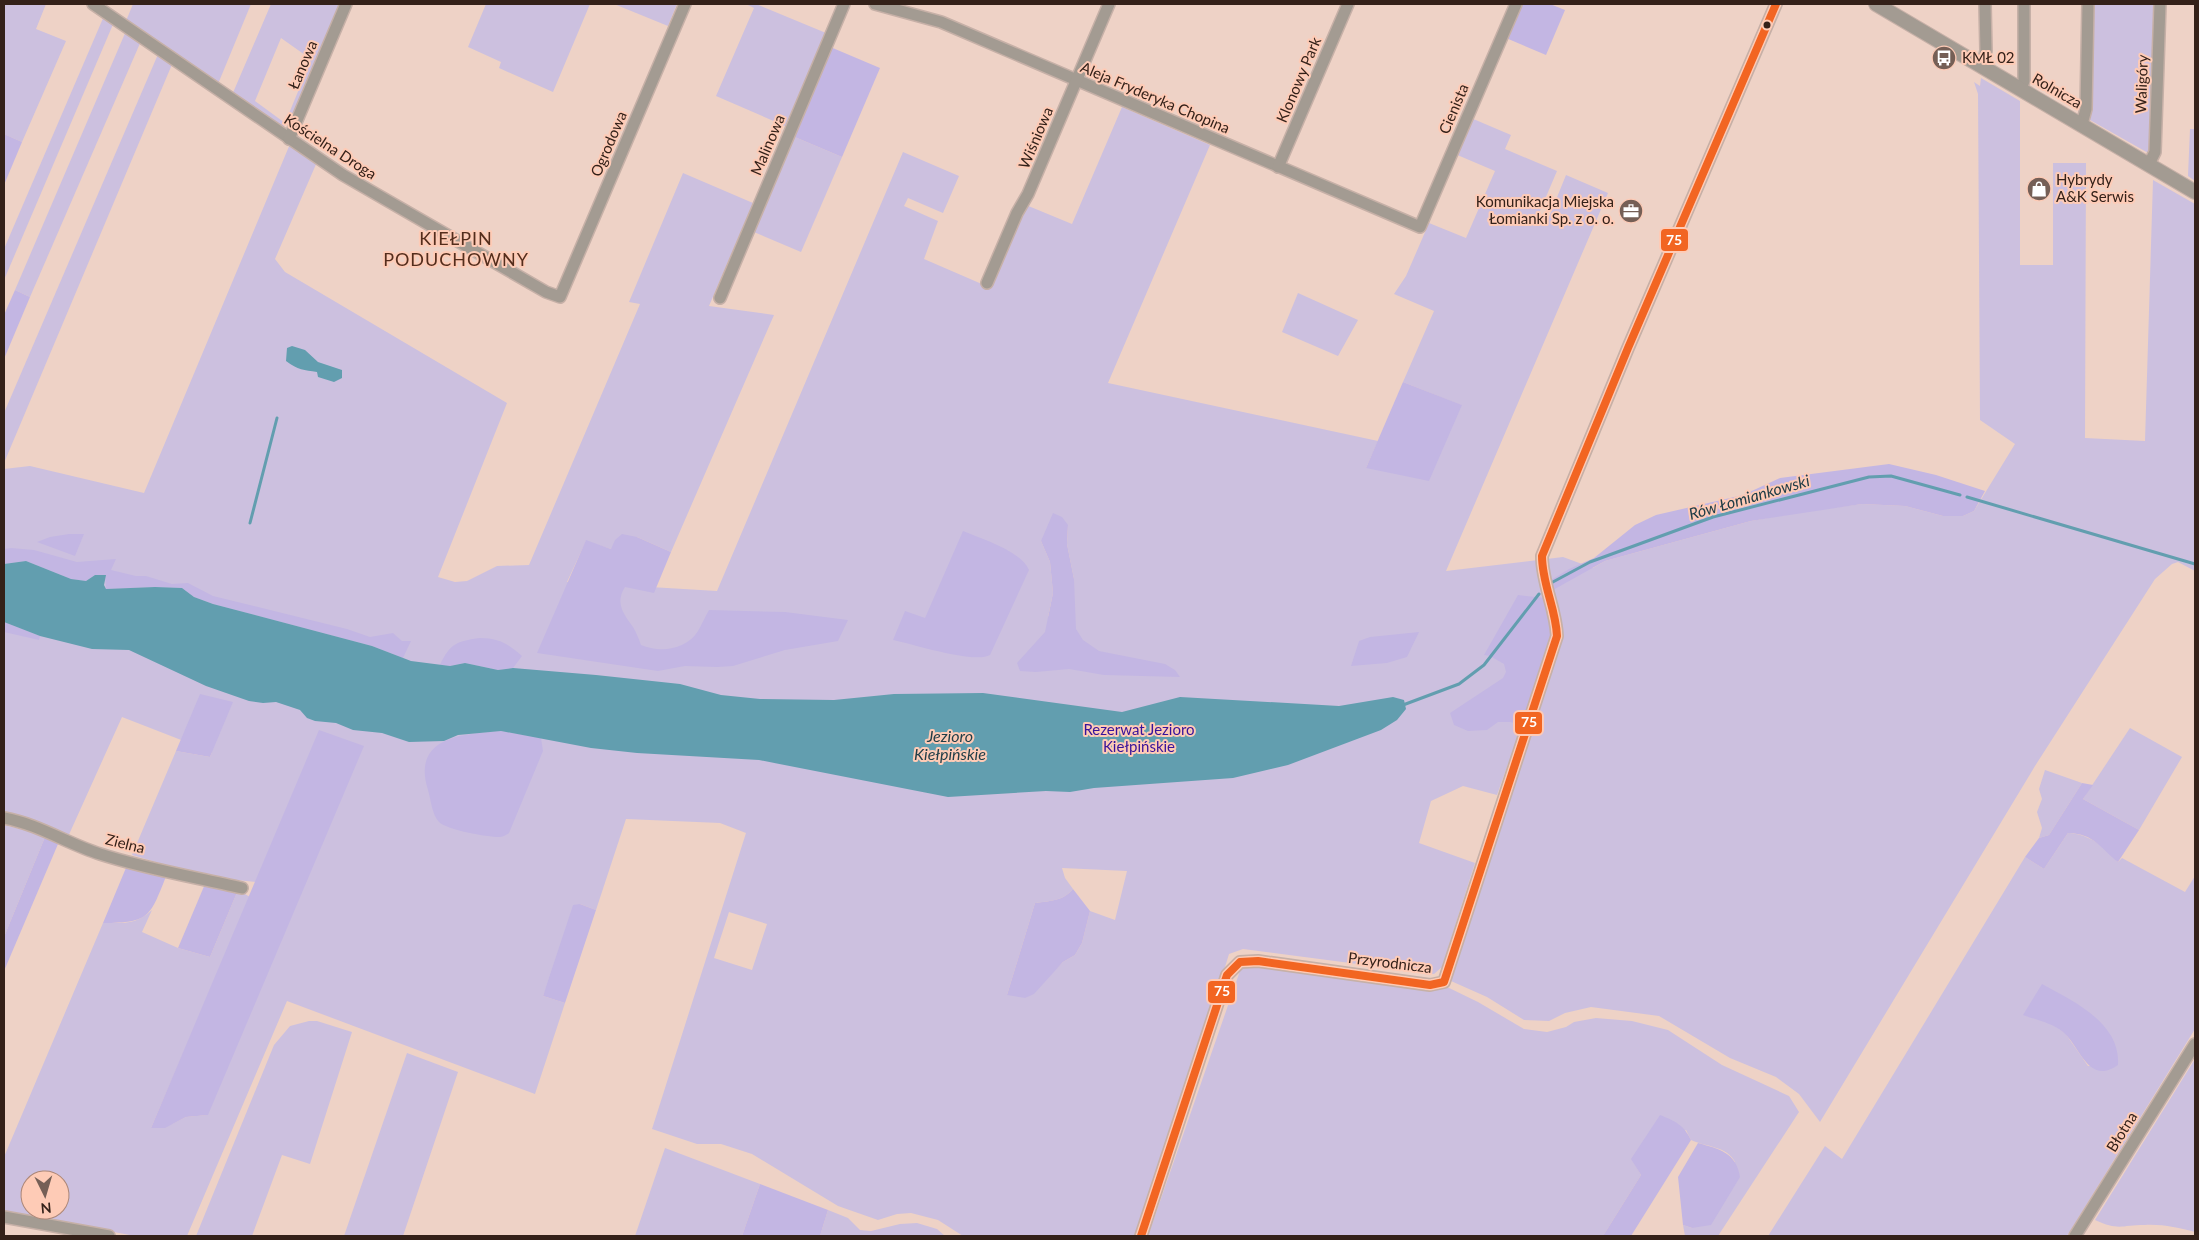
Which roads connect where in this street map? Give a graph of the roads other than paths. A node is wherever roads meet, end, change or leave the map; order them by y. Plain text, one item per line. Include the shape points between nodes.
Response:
1 (93, 4) edge
2 (346, 4) edge
3 (686, 4) edge
4 (844, 4) edge
5 (875, 4) edge
6 (1109, 4) edge
7 (1348, 4) edge
8 (1516, 4) edge
9 (1776, 4) edge
10 (1876, 4) edge
11 (1985, 4) edge
12 (2024, 4) edge
13 (2088, 4) edge
14 (2160, 4) edge
15 (1982, 66) junction
16 (1077, 80) junction
17 (2021, 88) junction
18 (2082, 124) junction
19 (289, 139) junction
20 (2149, 164) junction
21 (1278, 167) junction
22 (2195, 192) edge
23 (1420, 227) joint
24 (987, 283) dead end
25 (560, 297) joint
26 (720, 298) dead end
27 (4, 818) edge
28 (242, 888) dead end
29 (2195, 1044) edge
30 (4, 1216) edge
31 (109, 1236) edge
32 (1141, 1236) edge
33 (2075, 1236) edge

1 - 19 street, Kościelna Droga
2 - 19 street, Łanowa
3 - 25 street, Ogrodowa
4 - 26 street, Malinowa
5 - 16 street, Aleja Fryderyka Chopina via 941,22
6 - 16 street, Wiśniowa
7 - 21 street, Klonowy Park
8 - 23 street, Cienista
9 - 32 street, Przyrodnicza via 1542,556 1557,636 1444,982 1430,985 1258,961 1240,962 1227,975
10 - 15 street, Rolnicza
11 - 15 street via 1986,51
12 - 17 street via 2024,81
13 - 18 street via 2086,109
14 - 20 street, Waligóry via 2155,152
15 - 17 street, Rolnicza
16 - 21 street, Aleja Fryderyka Chopina
16 - 24 street, Wiśniowa
17 - 18 street, Rolnicza
18 - 20 street, Rolnicza
19 - 25 street, Kościelna Droga via 342,175
20 - 22 street, Rolnicza
21 - 23 street, Aleja Fryderyka Chopina
27 - 28 street, Zielna via 44,830 102,855
29 - 33 street, Błotna
30 - 31 street

